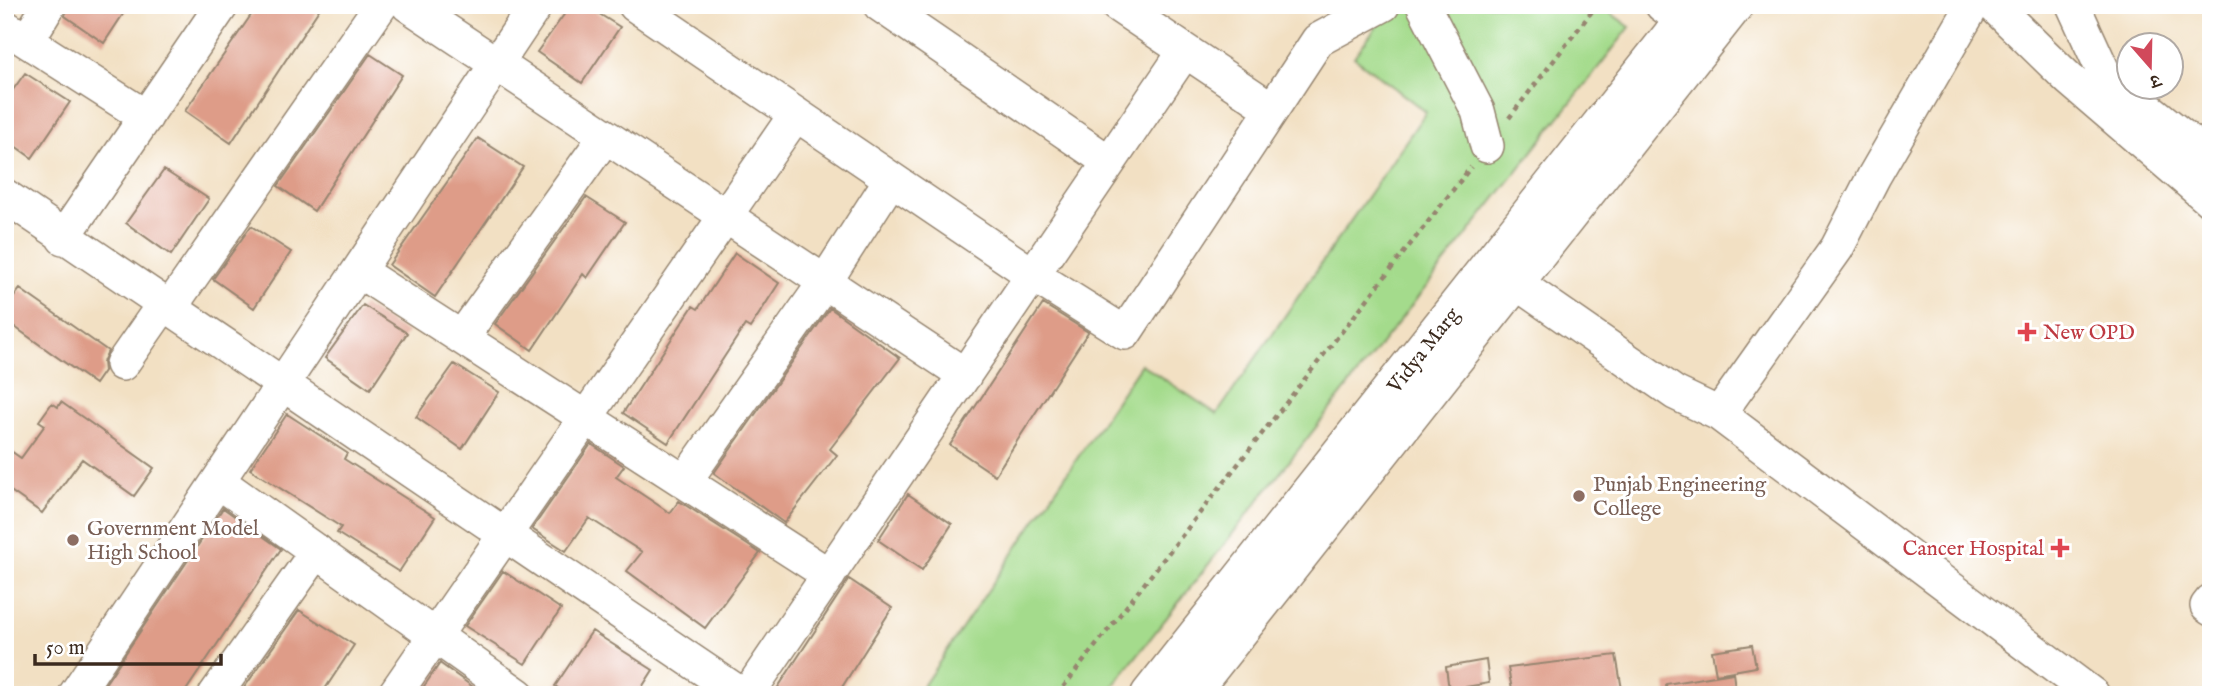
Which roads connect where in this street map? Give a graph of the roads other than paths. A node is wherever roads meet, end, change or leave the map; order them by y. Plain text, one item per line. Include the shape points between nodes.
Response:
1 (50, 5) edge
2 (222, 5) edge
3 (381, 5) edge
4 (408, 5) edge
5 (536, 5) edge
6 (635, 5) edge
7 (880, 5) edge
8 (1116, 5) edge
9 (1383, 5) edge
10 (1423, 5) edge
11 (1734, 5) edge
12 (1973, 5) edge
13 (1993, 5) edge
14 (2073, 5) edge
15 (1688, 17) edge
16 (16, 34) edge
17 (1185, 51) junction
18 (496, 66) junction
19 (2104, 73) junction
20 (2069, 79) junction
21 (1272, 110) junction
22 (796, 114) junction
23 (146, 117) junction
24 (605, 137) junction
25 (1487, 146) road end
26 (2211, 159) edge
27 (1109, 162) junction
28 (891, 179) junction
29 (5, 196) edge
30 (2211, 201) edge
31 (725, 215) junction
32 (63, 237) junction
33 (360, 272) junction
34 (1033, 275) junction
35 (825, 282) junction
36 (1515, 282) junction
37 (166, 307) junction
38 (462, 337) junction
39 (122, 364) dead end
40 (965, 375) junction
41 (284, 386) junction
42 (1719, 414) junction
43 (585, 416) junction
44 (685, 481) junction
45 (219, 482) junction
46 (503, 534) junction
47 (317, 551) junction
48 (829, 575) junction
49 (2211, 601) edge
50 (2211, 609) edge
51 (435, 634) junction
52 (75, 695) edge
53 (215, 695) edge
54 (394, 695) edge
55 (518, 695) edge
56 (745, 695) edge
57 (1150, 695) edge
58 (1188, 695) edge
59 (2093, 695) edge

1 - 16 street
2 - 23 street
3 - 37 street
4 - 18 street
5 - 18 street
6 - 22 street
7 - 27 street
8 - 17 street
9 - 21 street via 1318,40
10 - 25 street via 1478,111
11 - 15 main road, Vidya Marg
12 - 42 street via 1837,248
13 - 20 street
14 - 19 street
15 - 36 main road, Vidya Marg
15 - 57 main road, Vidya Marg
16 - 23 street
17 - 21 street
17 - 27 street
18 - 24 street
18 - 33 street
19 - 20 street
19 - 26 street
20 - 30 street
21 - 34 street via 1125,333
22 - 28 street
22 - 31 street
23 - 32 street
24 - 31 street
24 - 38 street
27 - 34 street
28 - 34 street
28 - 35 street
29 - 32 street
31 - 35 street
31 - 43 street
32 - 37 street
33 - 38 street
33 - 41 street
34 - 40 street
35 - 40 street
35 - 44 street
36 - 42 street via 1675,393
36 - 58 main road, Vidya Marg
37 - 39 street
37 - 41 street
38 - 43 street
40 - 48 street
41 - 45 street
41 - 46 street
42 - 59 street
43 - 44 street
43 - 46 street
44 - 48 street
45 - 47 street
45 - 52 street
46 - 51 street
46 - 56 street
47 - 51 street
47 - 53 street
48 - 56 street
49 - 50 street via 2207,606
51 - 54 street
51 - 55 street

